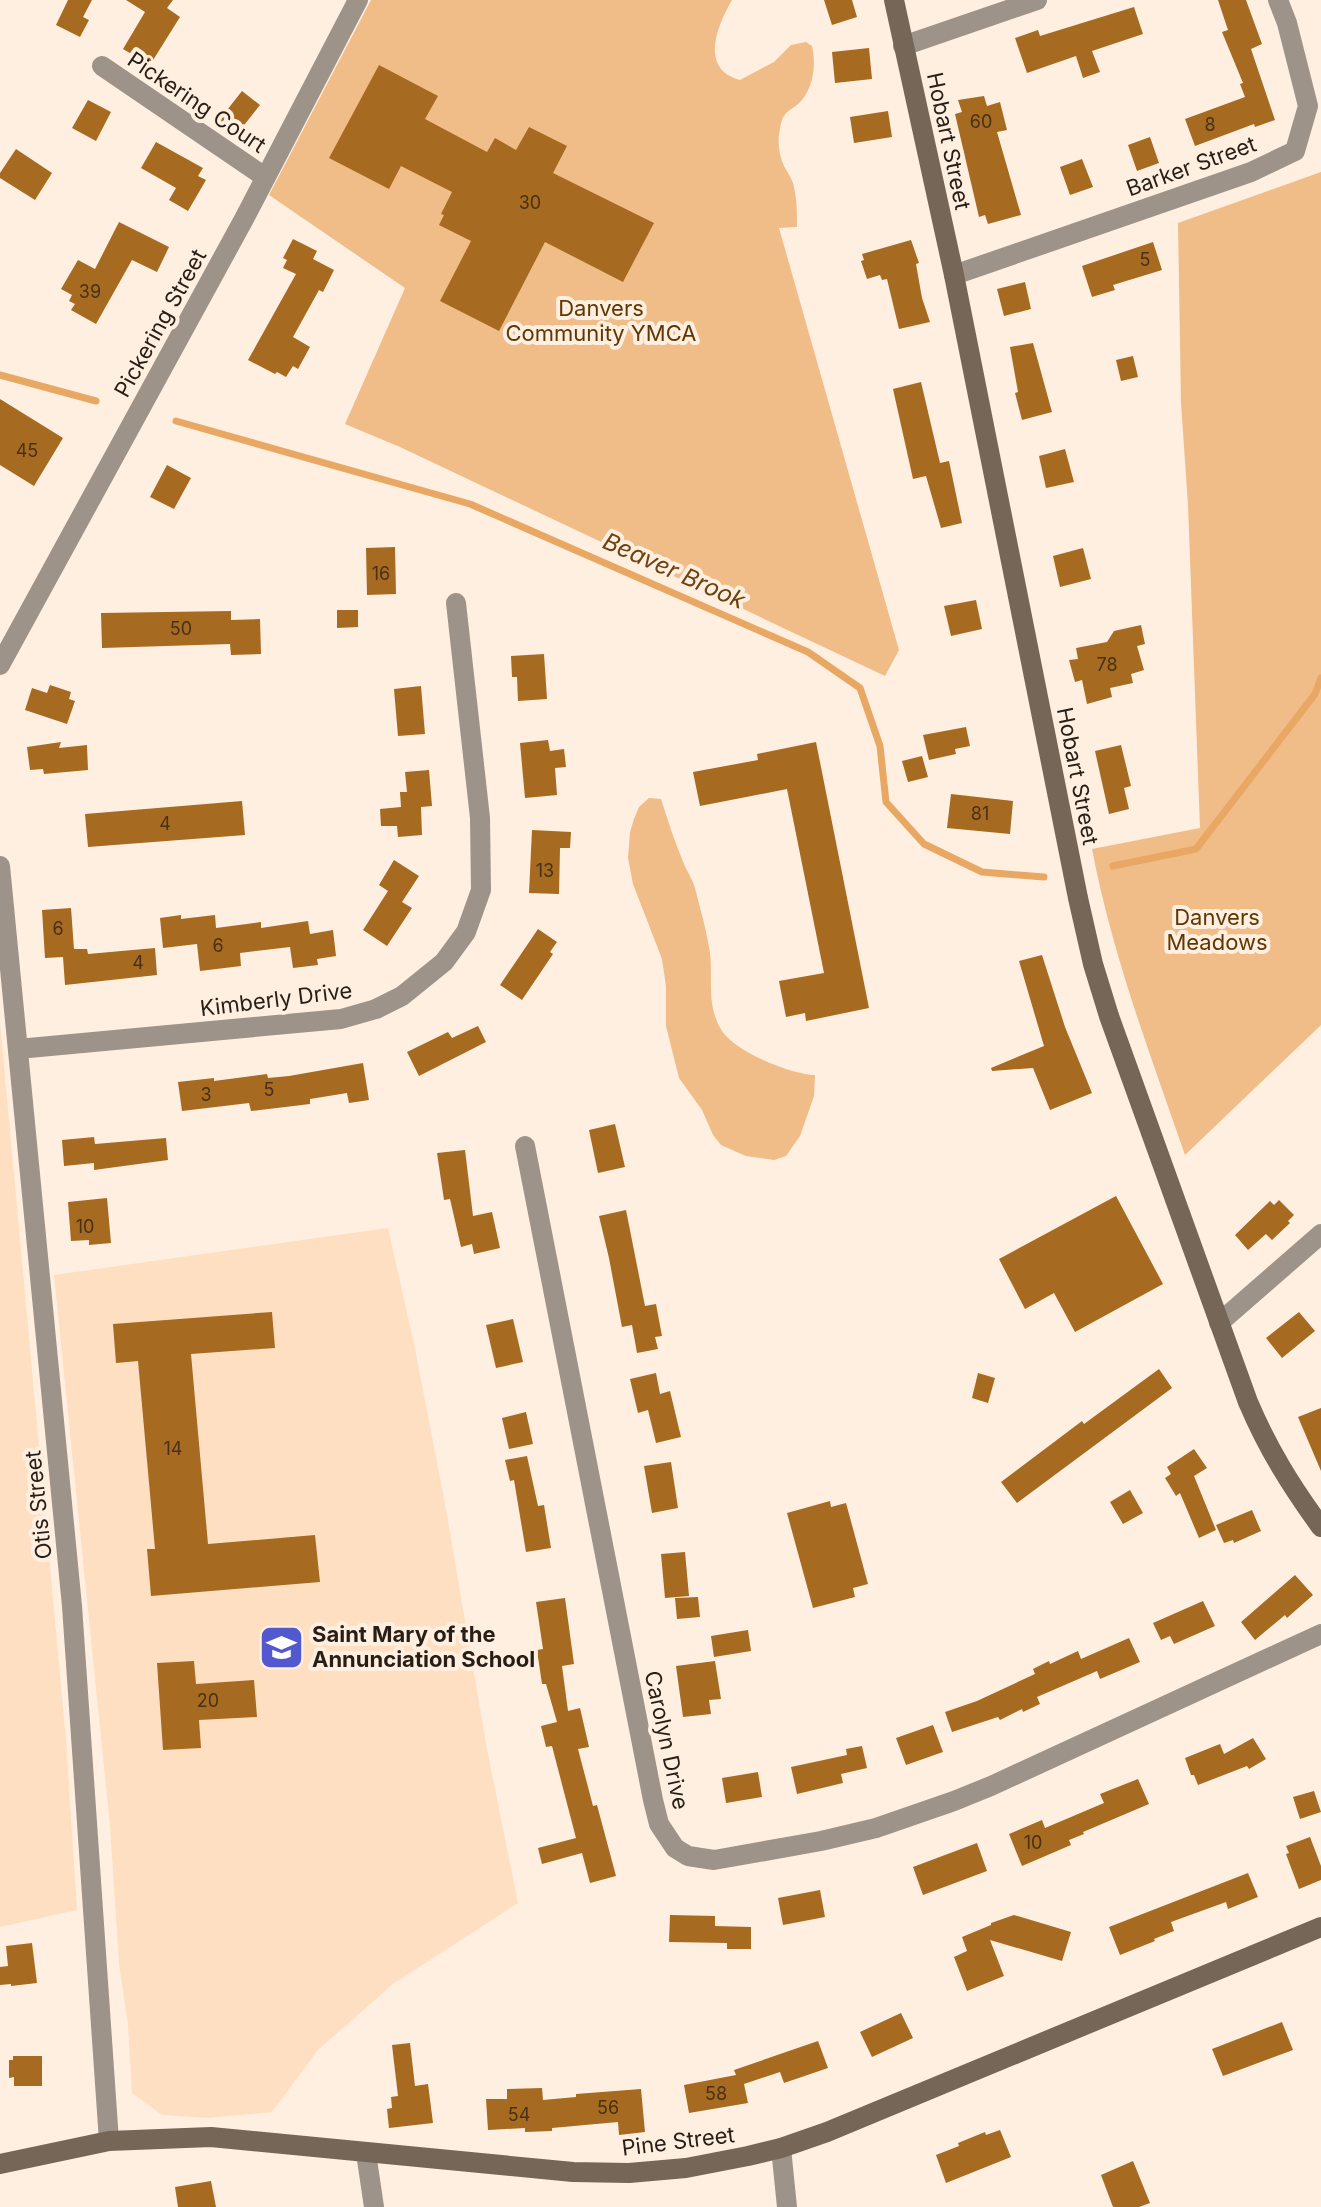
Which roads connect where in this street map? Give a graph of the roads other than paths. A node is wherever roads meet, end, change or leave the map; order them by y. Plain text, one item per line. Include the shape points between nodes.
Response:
1 (358, 0) edge
2 (894, 0) edge
3 (1037, 0) edge
4 (1278, 0) edge
5 (903, 46) junction
6 (102, 66) dead end
7 (265, 177) junction
8 (954, 275) junction
9 (456, 603) dead end
10 (0, 665) edge
11 (0, 866) edge
12 (18, 1049) junction
13 (525, 1146) dead end
14 (1321, 1234) edge
15 (1219, 1323) junction
16 (1321, 1527) edge
17 (1321, 1634) edge
18 (1321, 1927) edge
19 (109, 2141) junction
20 (781, 2148) junction
21 (366, 2153) junction
22 (0, 2164) edge
23 (374, 2207) edge
24 (787, 2207) edge

1 - 7 street, Pickering Street
2 - 5 main road, Hobart Street
3 - 5 street
4 - 8 street, Barker Street via 1308,106 1295,151 1251,172
5 - 8 main road, Hobart Street
6 - 7 street, Pickering Court
7 - 10 street, Pickering Street
8 - 15 main road, Hobart Street via 1093,964
9 - 12 street, Kimberly Drive via 480,818 481,890 466,932 444,962 402,996 341,1019
11 - 12 street, Otis Street
12 - 19 street, Otis Street via 72,1606
13 - 17 street, Carolyn Drive via 653,1800 659,1824 675,1848 688,1856 714,1860 821,1841 917,1814 991,1786
14 - 15 street
15 - 16 main road, Hobart Street via 1260,1431
18 - 20 main road, Pine Street
19 - 21 main road, Pine Street via 211,2137
19 - 22 main road, Pine Street
20 - 21 main road, Pine Street via 629,2173
20 - 24 street
21 - 23 street

